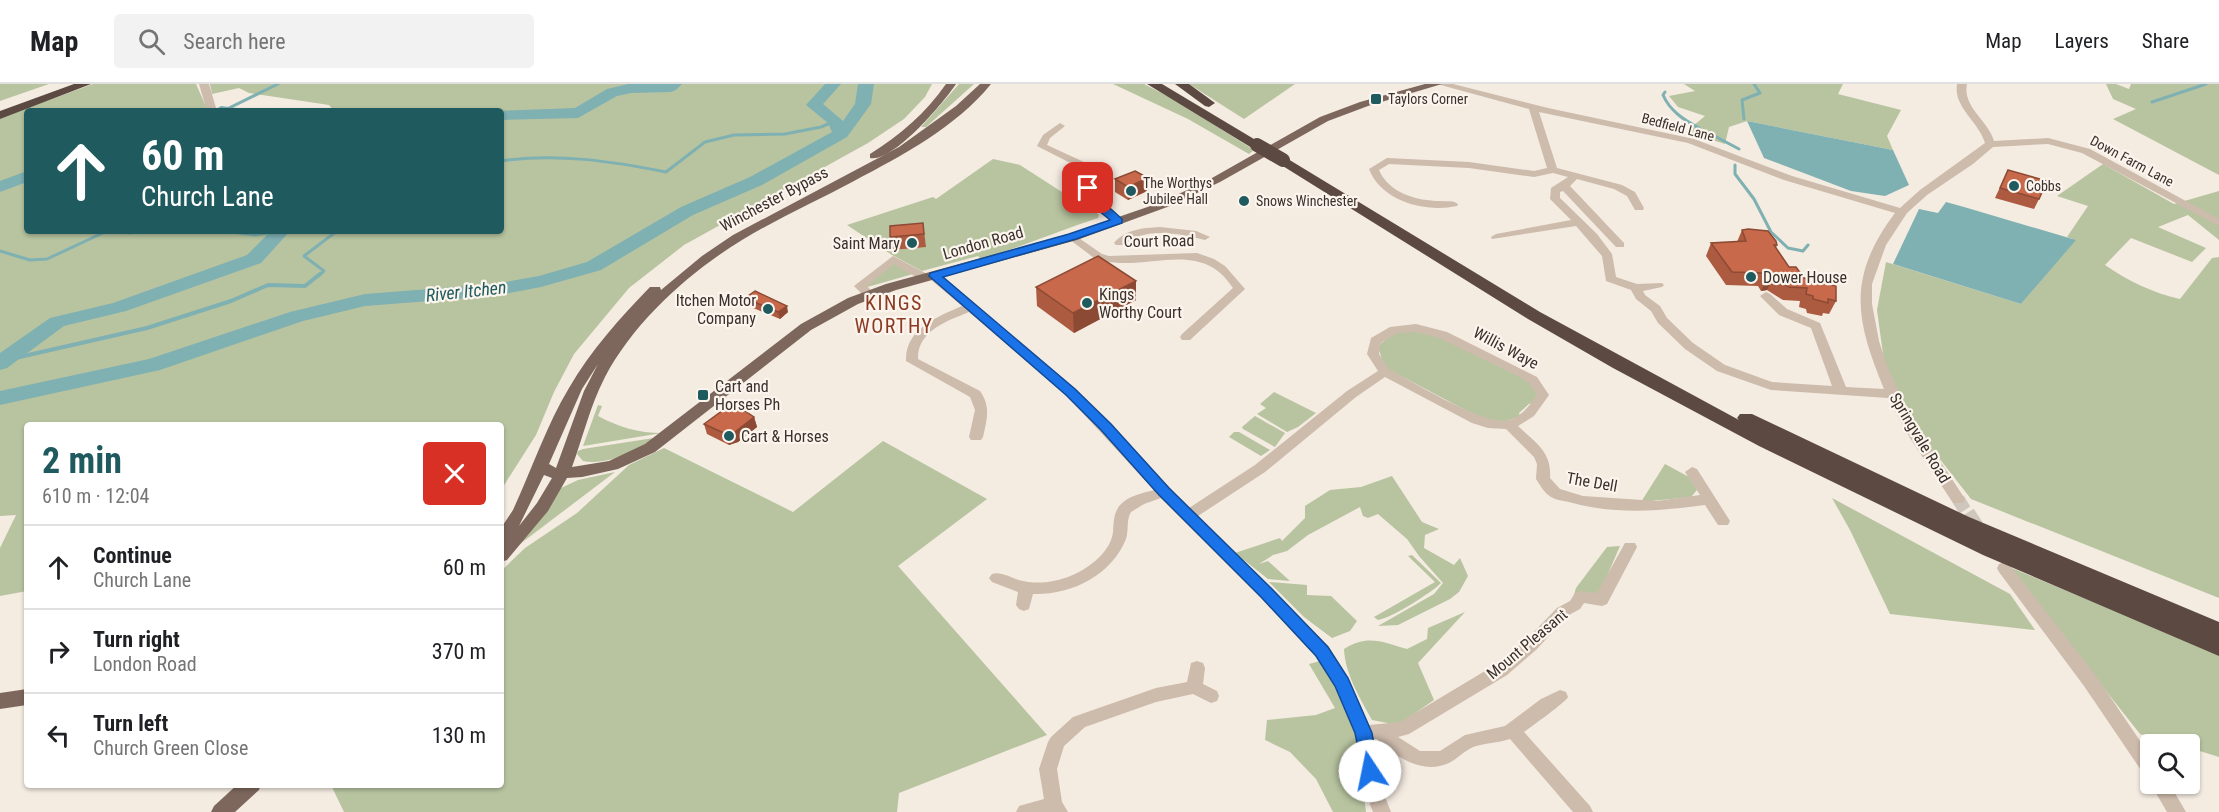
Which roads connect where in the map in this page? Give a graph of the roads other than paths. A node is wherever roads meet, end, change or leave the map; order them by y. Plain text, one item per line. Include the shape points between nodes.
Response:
1 (65, 84) edge
2 (85, 84) edge
3 (204, 84) edge
4 (951, 84) edge
5 (986, 84) edge
6 (1153, 84) edge
7 (1181, 84) edge
8 (1437, 84) edge
9 (1442, 84) edge
10 (1962, 84) edge
11 (0, 107) edge
12 (211, 108) dead end
13 (1533, 108) junction
14 (0, 115) edge
15 (1060, 126) dead end
16 (1262, 143) junction
17 (1990, 144) junction
18 (1288, 158) junction
19 (1553, 170) junction
20 (1575, 176) junction
21 (1564, 186) junction
22 (1453, 204) dead end
23 (1640, 208) dead end
24 (1902, 212) junction
25 (1118, 221) junction
26 (1579, 222) junction
27 (2219, 223) edge
28 (1072, 237) junction
29 (1204, 237) dead end
30 (1496, 237) dead end
31 (1120, 243) dead end
32 (1164, 244) junction
33 (1620, 246) dead end
34 (930, 277) junction
35 (1658, 285) dead end
36 (1636, 288) junction
37 (869, 295) junction
38 (1766, 296) dead end
39 (969, 307) junction
40 (1186, 337) dead end
41 (1385, 372) junction
42 (1840, 389) junction
43 (1891, 394) junction
44 (1509, 425) junction
45 (976, 437) dead end
46 (541, 466) junction
47 (1692, 472) dead end
48 (562, 473) junction
49 (1164, 492) junction
50 (1708, 499) junction
51 (1958, 499) tunnel mouth
52 (520, 511) junction
53 (1189, 515) junction
54 (1723, 521) dead end
55 (504, 536) edge
56 (1630, 547) dead end
57 (504, 553) edge
58 (2004, 568) dead end
59 (996, 578) dead end
60 (1026, 588) junction
61 (1024, 605) dead end
62 (2219, 631) edge
63 (2219, 648) edge
64 (1197, 668) dead end
65 (1195, 687) junction
66 (1211, 696) dead end
67 (24, 697) edge
68 (1560, 697) dead end
69 (0, 701) edge
70 (1512, 730) junction
71 (1372, 732) junction
72 (2140, 755) edge
73 (248, 788) edge
74 (2166, 794) edge
75 (1056, 808) edge
76 (221, 812) edge
77 (1025, 812) edge
78 (1382, 812) edge
79 (1584, 812) edge
80 (2177, 812) edge

1 - 11 highway
2 - 14 highway
3 - 12 street
4 - 46 main road, Winchester Bypass via 928,114 882,152 724,237 651,294 601,350 574,389
5 - 48 main road, Winchester Bypass via 923,138 748,231 667,292 622,340 592,390
6 - 16 highway
7 - 16 highway
8 - 25 main road, London Road via 1324,119 1189,194
9 - 13 street, Bedfield Lane
10 - 17 street via 1960,95 1987,129
13 - 19 street
13 - 24 street, Bedfield Lane via 1691,141 1788,178
15 - 25 street via 1046,137 1042,146 1093,170 1095,179 1086,191
16 - 18 highway, bridge
17 - 24 street, Springvale Road via 1960,169 1928,188
17 - 27 street, Down Farm Lane via 2034,141 2075,147
18 - 62 highway via 1570,323 1753,421 1962,522
18 - 63 highway via 1554,327 1787,453 2062,583
19 - 20 street
19 - 22 street via 1534,174 1469,165 1387,161 1374,169 1383,184 1404,198 1430,205
20 - 21 street
20 - 23 street via 1618,187 1631,194
21 - 26 street via 1555,190 1555,199
21 - 33 street
24 - 43 street, Springvale Road via 1881,246 1866,283 1869,325
25 - 28 main road, London Road
26 - 30 street
26 - 36 street via 1608,256 1610,279
28 - 32 street, Court Road via 1107,259
28 - 34 main road, London Road
29 - 32 street via 1188,231
31 - 32 street via 1124,237 1135,234
32 - 40 street, Court Road via 1206,259 1233,277 1239,289
34 - 37 main road, London Road
34 - 37 street via 893,259 860,286
34 - 39 street
35 - 36 street
36 - 42 street via 1640,297 1689,346 1721,368 1771,386
37 - 48 main road, London Road via 806,327 650,448 613,465
38 - 42 street via 1783,312 1816,326
39 - 45 street via 930,326 910,353 912,361 975,394 984,411
39 - 49 street via 1071,392
41 - 44 street via 1477,420 1493,426
41 - 44 street, Willis Waye via 1373,354 1375,341 1385,333 1416,328 1443,335 1520,372 1538,385 1543,395 1535,409 1520,422
41 - 53 street via 1366,382 1222,497
42 - 43 street
43 - 51 street, Springvale Road
44 - 50 street, The Dell via 1539,454 1544,464 1543,479 1555,493 1624,506
46 - 48 main road, London Road
46 - 52 main road, Winchester Bypass
47 - 50 street
48 - 52 main road
48 - 57 main road, Winchester Bypass via 535,518
49 - 53 street
49 - 60 street via 1126,507 1116,544 1089,574 1054,586
50 - 54 street
52 - 55 main road
53 - 71 street via 1322,651
56 - 71 street, Mount Pleasant via 1602,600 1580,597 1501,670 1403,729
58 - 72 street via 2090,681
59 - 60 street
60 - 61 street
64 - 65 street
65 - 66 street
65 - 75 street via 1138,701 1079,722 1057,742 1048,770
67 - 69 main road
68 - 70 street via 1545,703
70 - 71 street via 1468,741 1442,758 1427,761
70 - 79 street
71 - 78 street via 1374,792
73 - 76 main road
74 - 80 street
75 - 77 street

